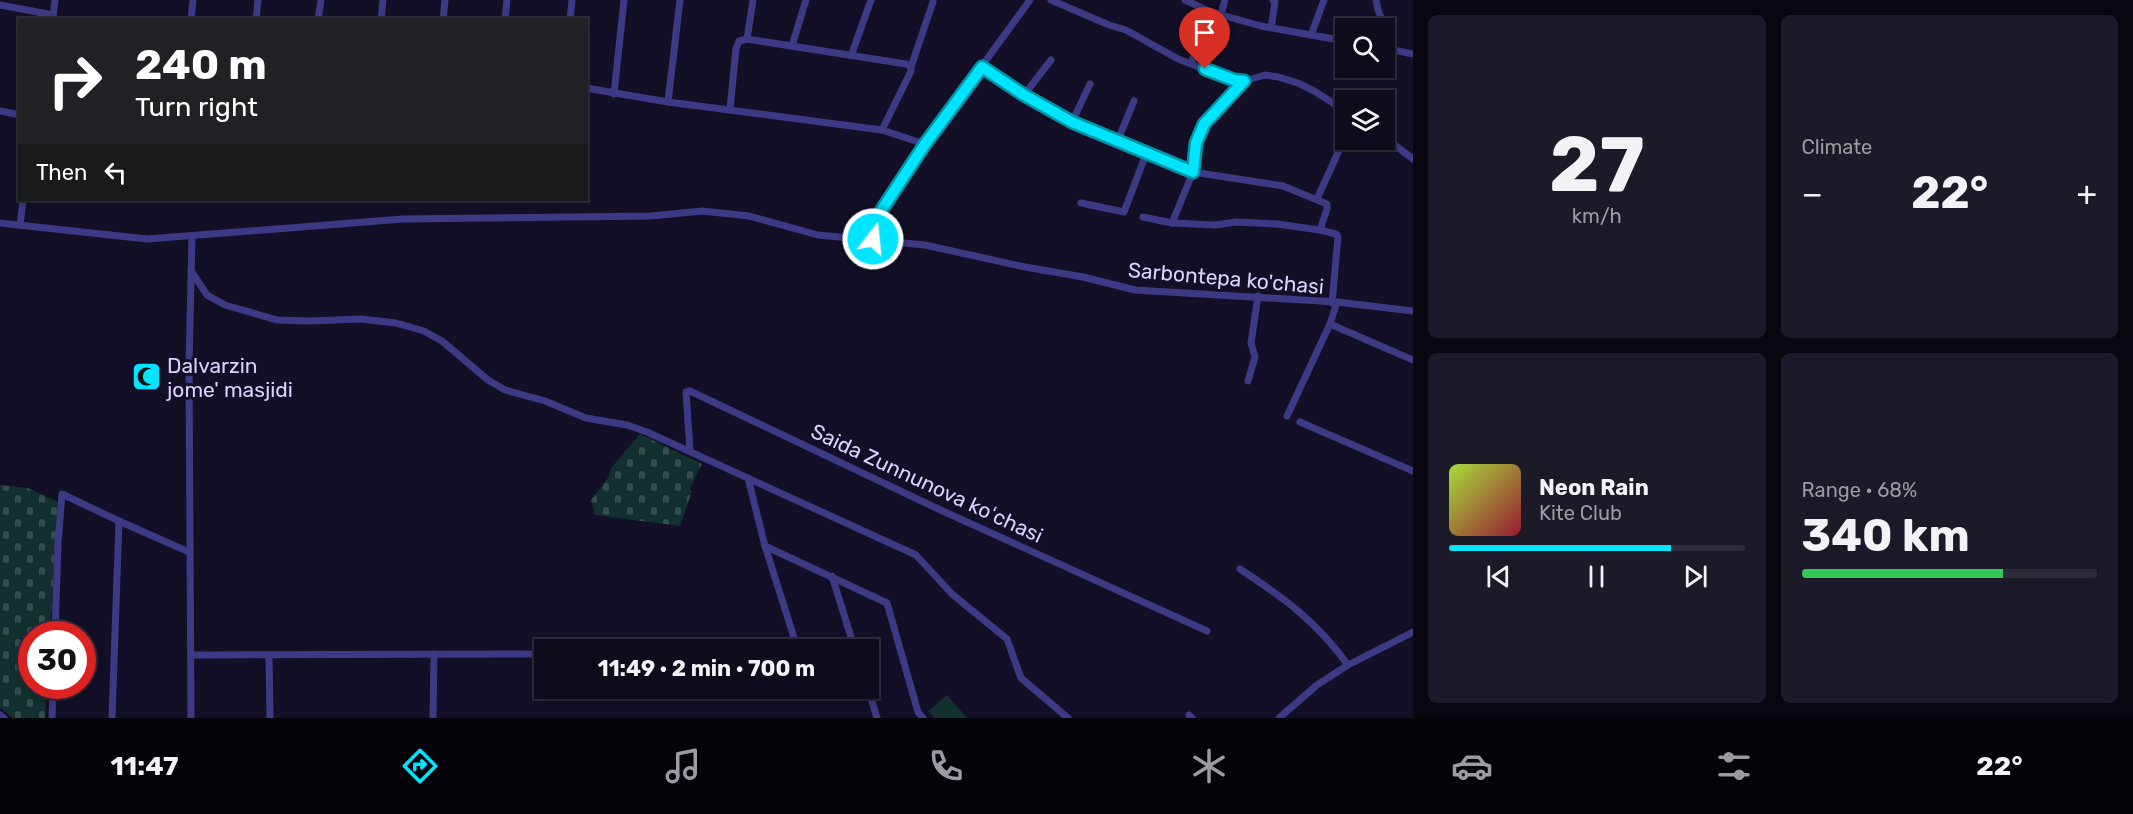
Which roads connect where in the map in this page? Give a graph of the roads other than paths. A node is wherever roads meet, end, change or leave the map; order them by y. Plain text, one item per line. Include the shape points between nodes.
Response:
1 (55, 0) edge
2 (193, 0) edge
3 (258, 0) edge
4 (321, 0) edge
5 (383, 0) edge
6 (445, 0) edge
7 (507, 0) edge
8 (572, 0) edge
9 (624, 0) edge
10 (680, 0) edge
11 (753, 0) edge
12 (806, 0) edge
13 (871, 0) edge
14 (1030, 0) edge
15 (1051, 0) edge
16 (1185, 0) edge
17 (1225, 0) edge
18 (1273, 0) edge
19 (1324, 0) edge
20 (1376, 0) edge
21 (933, 2) dead end
22 (0, 5) edge
23 (1211, 12) junction
24 (1221, 14) junction
25 (53, 17) edge
26 (191, 18) edge
27 (256, 18) edge
28 (318, 18) edge
29 (381, 18) edge
30 (443, 18) edge
31 (505, 18) edge
32 (570, 18) edge
33 (1381, 18) edge
34 (1271, 28) junction
35 (1311, 35) junction
36 (747, 39) junction
37 (1335, 39) edge
38 (792, 46) junction
39 (1395, 50) edge
40 (1413, 54) edge
41 (851, 56) junction
42 (1051, 60) dead end
43 (1191, 63) junction
44 (911, 67) junction
45 (982, 67) junction
46 (1244, 81) junction
47 (1090, 84) dead end
48 (588, 88) edge
49 (614, 94) junction
50 (1024, 95) junction
51 (1134, 101) dead end
52 (668, 102) junction
53 (1335, 105) edge
54 (730, 109) junction
55 (0, 111) edge
56 (18, 115) edge
57 (1072, 122) junction
58 (882, 130) junction
59 (1117, 142) junction
60 (925, 144) junction
61 (1395, 145) edge
62 (1339, 150) edge
63 (1146, 154) junction
64 (1413, 159) edge
65 (1193, 172) junction
66 (1317, 199) junction
67 (23, 201) edge
68 (1081, 203) dead end
69 (1143, 217) dead end
70 (0, 223) edge
71 (1172, 223) junction
72 (20, 225) junction
73 (1320, 230) junction
74 (192, 236) junction
75 (873, 239) junction
76 (191, 271) junction
77 (1258, 296) junction
78 (1334, 303) junction
79 (1413, 311) edge
80 (1330, 324) junction
81 (1413, 360) edge
82 (1248, 381) dead end
83 (1287, 416) dead end
84 (1300, 422) dead end
85 (690, 451) junction
86 (1413, 471) edge
87 (748, 478) junction
88 (119, 521) junction
89 (765, 546) junction
90 (189, 552) junction
91 (1240, 569) dead end
92 (832, 576) junction
93 (55, 621) edge
94 (1207, 631) dead end
95 (1413, 632) edge
96 (795, 639) edge
97 (852, 639) edge
98 (434, 654) junction
99 (534, 654) edge
100 (192, 655) junction
101 (269, 655) junction
102 (1348, 665) junction
103 (53, 699) edge
104 (872, 699) edge
105 (918, 712) junction
106 (0, 715) edge
107 (4, 718) edge
108 (52, 718) edge
109 (112, 718) edge
110 (191, 718) edge
111 (270, 718) edge
112 (433, 718) edge
113 (878, 718) edge
114 (912, 718) edge
115 (923, 718) edge
116 (1068, 718) edge
117 (1279, 718) edge

1 - 25 street
2 - 26 street
3 - 27 street
4 - 28 street
5 - 29 street
6 - 30 street
7 - 31 street
8 - 32 street
9 - 49 street
10 - 52 street
11 - 36 street
12 - 38 street
13 - 41 street
14 - 45 street
15 - 43 street via 1126,30 1160,51
16 - 23 street
17 - 24 street
18 - 34 street
19 - 35 street
20 - 33 street
21 - 44 street
22 - 25 street
23 - 24 street
23 - 43 street
24 - 34 street
34 - 35 street
35 - 37 street
36 - 38 street
36 - 54 street via 739,41 736,49
38 - 41 street
39 - 40 street
41 - 44 street
42 - 50 street
43 - 46 street
44 - 58 street
45 - 50 street
45 - 60 street
46 - 53 street via 1265,75 1298,83
46 - 65 street via 1204,124 1196,143
47 - 57 street
48 - 49 street
49 - 52 street
50 - 57 street
51 - 59 street
52 - 54 street
54 - 58 street
55 - 56 street
57 - 59 street
58 - 60 street
59 - 63 street
60 - 75 street via 877,217
61 - 64 street
62 - 66 street
63 - 65 street
63 - 68 street via 1124,212
65 - 66 street via 1283,186
65 - 71 street
66 - 73 street via 1327,204
67 - 72 street
69 - 71 street
70 - 72 street
71 - 73 street via 1236,222
72 - 74 street via 147,239
73 - 78 street via 1338,237
74 - 75 street via 403,219 651,216 702,211 749,216 818,235
74 - 76 street
75 - 77 street, Sarbontepa ko'chasi via 973,254 1135,290
76 - 85 street via 207,295 225,305 277,320 361,319 424,331 505,390 586,418 627,425
76 - 90 street
77 - 78 street, Sarbontepa ko'chasi
77 - 82 street via 1251,343 1256,357
78 - 79 street, Sarbontepa ko'chasi
78 - 80 street
80 - 81 street
80 - 83 street
84 - 86 street
85 - 87 street
85 - 94 street, Saida Zunnunova koʻchasi via 686,392 690,391
87 - 89 street
87 - 116 street via 916,555 952,594 1007,639 1021,678
88 - 90 street
88 - 93 street via 62,494
88 - 109 street
89 - 92 street
89 - 96 street
90 - 100 street
91 - 102 street via 1287,599 1330,641
92 - 97 street
92 - 105 street via 887,603
95 - 102 street
98 - 99 street
98 - 101 street
98 - 112 street
100 - 101 street
100 - 110 street
101 - 111 street
102 - 117 street via 1317,685
103 - 108 street
104 - 113 street
105 - 114 street
105 - 115 street
106 - 107 street

